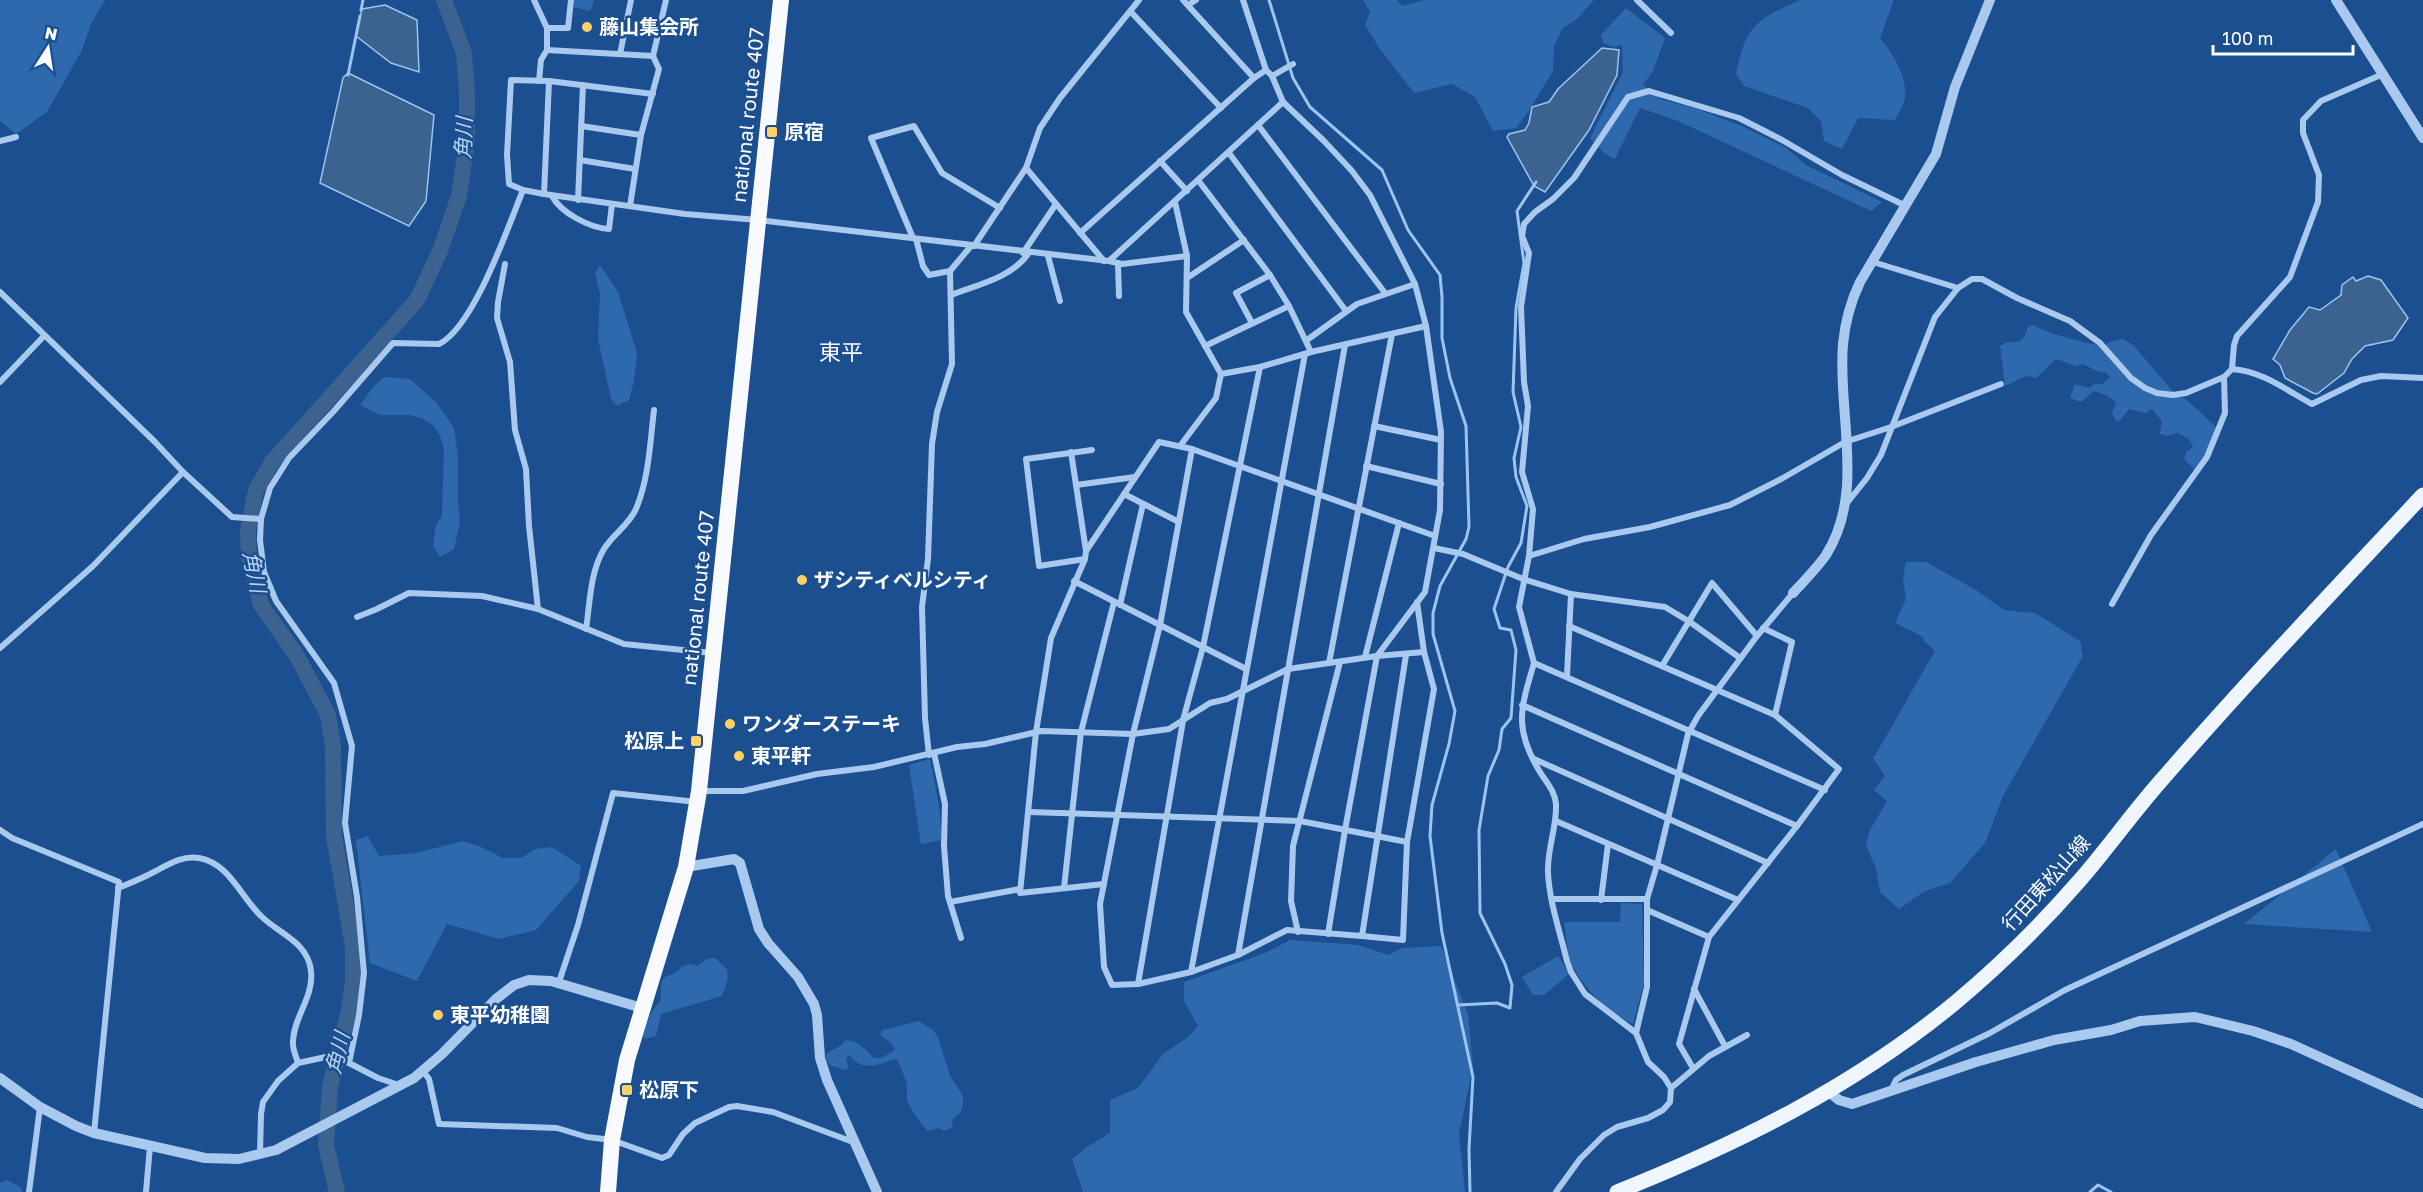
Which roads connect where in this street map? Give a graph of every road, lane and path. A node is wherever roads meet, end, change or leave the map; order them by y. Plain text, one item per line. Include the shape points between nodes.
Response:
1 (534, 0) edge
2 (571, 0) edge
3 (631, 0) edge
4 (666, 0) edge
5 (781, 0) edge
6 (1140, 0) edge
7 (1197, 0) edge
8 (1243, 0) edge
9 (1637, 0) edge
10 (1990, 0) edge
11 (2336, 0) edge
12 (1185, 3) edge
13 (1131, 12) junction
14 (547, 28) junction
15 (1671, 33) dead end
16 (547, 50) junction
17 (620, 54) junction
18 (653, 56) junction
19 (1293, 64) dead end
20 (1266, 70) junction
21 (2383, 74) junction
22 (1272, 76) junction
23 (1254, 78) junction
24 (539, 81) junction
25 (549, 81) junction
26 (583, 85) junction
27 (653, 94) junction
28 (1283, 102) junction
29 (1221, 108) junction
30 (1258, 125) junction
31 (581, 126) junction
32 (641, 135) junction
33 (16, 137) dead end
34 (2423, 138) edge
35 (0, 141) edge
36 (1229, 153) junction
37 (580, 160) junction
38 (1160, 161) junction
39 (1026, 168) junction
40 (635, 169) junction
41 (1198, 180) junction
42 (523, 190) junction
43 (1187, 191) junction
44 (544, 194) junction
45 (552, 196) junction
46 (578, 200) junction
47 (1175, 202) junction
48 (612, 204) junction
49 (1056, 204) junction
50 (630, 206) junction
51 (1906, 206) junction
52 (1000, 208) junction
53 (758, 220) junction
54 (1080, 233) junction
55 (914, 238) junction
56 (1244, 240) junction
57 (972, 246) junction
58 (1025, 253) junction
59 (1048, 256) junction
60 (1187, 256) junction
61 (1107, 261) junction
62 (1873, 262) junction
63 (1118, 263) junction
64 (505, 264) dead end
65 (950, 271) junction
66 (1269, 275) junction
67 (1187, 278) junction
68 (1415, 284) junction
69 (1958, 288) junction
70 (0, 292) edge
71 (1385, 293) junction
72 (951, 295) junction
73 (1119, 296) dead end
74 (1060, 301) dead end
75 (1289, 306) junction
76 (1346, 311) junction
77 (1252, 323) junction
78 (1426, 326) junction
79 (1392, 334) junction
80 (44, 336) junction
81 (1307, 340) junction
82 (1345, 345) junction
83 (1204, 346) junction
84 (1308, 353) junction
85 (1260, 367) junction
86 (2232, 369) junction
87 (1221, 374) junction
88 (2224, 377) junction
89 (2423, 378) edge
90 (0, 382) edge
91 (2001, 384) dead end
92 (654, 410) dead end
93 (1374, 426) junction
94 (1892, 427) junction
95 (1441, 440) junction
96 (1845, 442) junction
97 (1180, 446) junction
98 (1192, 449) junction
99 (1092, 450) dead end
100 (1071, 452) junction
101 (1366, 466) junction
102 (1240, 467) junction
103 (183, 472) junction
104 (1135, 477) junction
105 (1281, 482) junction
106 (1441, 484) junction
107 (1076, 485) junction
108 (1124, 494) junction
109 (1321, 495) junction
110 (2423, 495) edge
111 (1143, 504) junction
112 (1845, 505) junction
113 (1358, 509) junction
114 (261, 519) junction
115 (1179, 522) junction
116 (1399, 523) junction
117 (1435, 536) junction
118 (1434, 548) junction
119 (1086, 551) junction
120 (1529, 556) junction
121 (1085, 559) junction
122 (1523, 579) junction
123 (1074, 581) junction
124 (1793, 593) joint
125 (1571, 594) junction
126 (1417, 602) junction
127 (1117, 603) junction
128 (2112, 604) dead end
129 (538, 609) junction
130 (357, 617) dead end
131 (1690, 622) junction
132 (1160, 625) junction
133 (1569, 626) junction
134 (1763, 628) junction
135 (586, 629) junction
136 (1756, 636) junction
137 (1203, 647) junction
138 (0, 648) edge
139 (1424, 652) junction
140 (713, 653) junction
141 (1406, 655) junction
142 (1377, 656) junction
143 (1365, 657) junction
144 (1740, 658) junction
145 (1340, 662) junction
146 (1329, 663) junction
147 (1534, 663) junction
148 (1662, 666) junction
149 (1246, 669) junction
150 (1288, 669) junction
151 (1567, 676) junction
152 (1717, 691) junction
153 (1242, 692) junction
154 (1522, 705) junction
155 (1775, 715) junction
156 (1183, 720) junction
157 (1690, 730) junction
158 (1036, 732) junction
159 (1081, 732) junction
160 (1132, 734) junction
161 (931, 754) junction
162 (1533, 759) junction
163 (1678, 775) junction
164 (1825, 790) junction
165 (698, 796) junction
166 (1029, 813) junction
167 (1073, 814) junction
168 (1118, 815) junction
169 (1166, 816) junction
170 (1219, 818) junction
171 (1261, 819) junction
172 (1667, 820) junction
173 (1300, 821) junction
174 (1556, 821) junction
175 (2423, 825) edge
176 (1797, 826) junction
177 (0, 830) edge
178 (1345, 830) junction
179 (1378, 836) junction
180 (1407, 842) junction
181 (1608, 844) junction
182 (1768, 863) junction
183 (1657, 865) junction
184 (686, 867) junction
185 (1104, 884) junction
186 (118, 888) junction
187 (1064, 888) junction
188 (1020, 889) junction
189 (1552, 899) junction
190 (1647, 899) junction
191 (1601, 900) junction
192 (1738, 900) junction
193 (950, 902) junction
194 (1647, 910) junction
195 (1298, 932) junction
196 (1328, 934) junction
197 (1362, 936) junction
198 (1709, 937) junction
199 (961, 938) dead end
200 (1238, 955) junction
201 (1191, 972) junction
202 (558, 982) junction
203 (1138, 984) junction
204 (1694, 989) junction
205 (642, 1008) junction
206 (1636, 1033) junction
207 (1747, 1035) dead end
208 (1725, 1046) junction
209 (348, 1062) junction
210 (298, 1063) junction
211 (1693, 1068) junction
212 (423, 1071) junction
213 (0, 1078) edge
214 (402, 1086) junction
215 (1671, 1088) junction
216 (1891, 1090) junction
217 (1829, 1092) junction
218 (2423, 1104) edge
219 (40, 1107) junction
220 (94, 1133) junction
221 (612, 1140) junction
222 (853, 1142) junction
223 (150, 1146) junction
224 (260, 1155) junction
225 (29, 1192) edge
226 (146, 1192) edge
227 (608, 1192) edge
228 (877, 1192) edge
229 (1556, 1192) edge
230 (1617, 1192) edge

1 - 14 street
2 - 14 street via 568,28
3 - 17 street
4 - 18 street
5 - 53 highway, national route 407
6 - 13 street
7 - 12 street
8 - 20 street
9 - 15 street
10 - 51 street via 1955,87 1936,154
11 - 21 street
12 - 23 street
13 - 29 street
13 - 39 street via 1060,98 1040,128
14 - 16 street
16 - 17 street
16 - 24 street via 541,60
17 - 18 street
18 - 27 street via 659,69
19 - 22 street
20 - 22 street
20 - 23 street
21 - 34 street
21 - 86 street via 2321,101 2303,120 2302,132 2319,175 2318,202 2290,277 2237,336
22 - 28 street
23 - 29 street
24 - 25 street
24 - 42 street via 511,80 507,177 509,184
25 - 26 street
25 - 44 street
26 - 27 street
26 - 31 street
27 - 32 street
28 - 30 street
28 - 68 street via 1324,141 1370,195
29 - 38 street
30 - 36 street
30 - 71 street
31 - 32 street
31 - 37 street
32 - 40 street
33 - 35 street
36 - 41 street
36 - 76 street
37 - 40 street
37 - 46 street
38 - 43 street
38 - 54 street
39 - 49 street
39 - 52 street
40 - 50 street
41 - 43 street
41 - 56 street
42 - 44 street
42 - 114 street via 478,296 458,326 439,344 393,344 289,458 270,488
43 - 47 street
44 - 45 street
45 - 46 street
45 - 48 street via 562,208 601,229 609,229
46 - 48 street
47 - 60 street
47 - 61 street
48 - 50 street
49 - 54 street
49 - 58 street
50 - 53 street
51 - 62 street
51 - 120 street via 1739,118 1649,91 1628,97 1574,178 1524,224 1522,236 1529,253 1521,307 1528,406 1522,472 1533,509
52 - 55 street via 942,173 914,126 871,138
52 - 57 street
53 - 55 street
53 - 140 highway, national route 407
54 - 61 street
55 - 57 street
55 - 65 street via 928,275
56 - 66 street
56 - 67 street
57 - 58 street
57 - 65 street
58 - 59 street
58 - 72 street via 1023,261 1006,274
59 - 61 street
59 - 74 street
60 - 63 street
60 - 67 street
61 - 63 street
62 - 69 street
62 - 96 street via 1851,301 1843,344
63 - 73 street
64 - 129 street via 497,318 510,362 515,430 526,470
65 - 72 street
66 - 75 street
66 - 77 street via 1236,293
67 - 83 street via 1186,312
68 - 71 street
68 - 78 street
69 - 88 street via 1972,279 1982,279 2070,321 2100,343 2131,378 2157,393 2186,393
69 - 94 street via 1935,317
70 - 80 street
71 - 76 street
72 - 161 street via 952,364 932,444 928,560 922,607 925,718
75 - 77 street
75 - 81 street
76 - 81 street
77 - 83 street
78 - 79 street
78 - 95 street
79 - 82 street
79 - 93 street
80 - 90 street
80 - 103 street
81 - 84 street
82 - 84 street
82 - 109 street
83 - 87 street
84 - 85 street
84 - 105 street
85 - 87 street
85 - 102 street
86 - 88 street
86 - 89 street via 2264,376 2312,404 2361,380 2381,376
87 - 97 street via 1216,398
88 - 128 street via 2225,413 2211,449 2151,535
91 - 94 street
92 - 135 street via 642,493 634,513 613,535 595,569
93 - 95 street
93 - 101 street
94 - 96 street
94 - 112 street via 1881,455
95 - 106 street
96 - 112 street
96 - 120 street via 1730,505 1650,528 1584,538
97 - 98 street
97 - 104 street via 1159,442
98 - 102 street
98 - 115 street
99 - 100 street
100 - 107 street
100 - 121 street via 1026,459 1039,566
101 - 106 street
101 - 113 street
102 - 105 street
102 - 137 street
103 - 114 street via 232,516
103 - 138 street via 93,566
104 - 107 street
104 - 108 street
105 - 109 street
105 - 149 street
106 - 117 street
107 - 119 street
108 - 111 street
108 - 119 street
109 - 113 street
109 - 150 street
110 - 217 main road, 行田東松山線 via 2289,637 2040,924 1956,1002
111 - 115 street
111 - 127 street
112 - 124 street via 1826,555
113 - 116 street
113 - 146 street
114 - 209 street via 264,572 276,601 334,683 352,746 345,823 364,973
115 - 132 street
116 - 117 street
116 - 143 street
117 - 118 street
118 - 122 street via 1463,554
118 - 126 street via 1425,592
119 - 121 street
120 - 122 street
121 - 123 street
122 - 125 street
122 - 147 street via 1519,607
123 - 127 street
123 - 158 street via 1052,638
124 - 134 street
125 - 131 street via 1665,607
125 - 133 street
126 - 139 street
126 - 142 street
127 - 132 street
127 - 159 street
129 - 130 street via 482,596 409,593
129 - 135 street
131 - 136 street via 1712,583
131 - 144 street
131 - 148 street
132 - 137 street
132 - 160 street
133 - 148 street
133 - 151 street
134 - 136 street
134 - 155 street via 1792,642
135 - 140 street via 624,644
136 - 144 street
137 - 149 street
137 - 156 street
139 - 141 street
139 - 180 street via 1434,689
140 - 165 highway, national route 407
141 - 142 street
141 - 179 street
142 - 143 street
142 - 178 street
143 - 145 street
144 - 152 street
145 - 146 street
145 - 173 street
146 - 150 street
147 - 151 street
147 - 154 street
148 - 152 street
149 - 153 street
150 - 153 street
150 - 171 street
151 - 157 street
152 - 155 street
152 - 157 street
153 - 156 street via 1210,702
153 - 170 street
154 - 162 street via 1521,724
154 - 163 street
155 - 164 street via 1839,769
156 - 160 street via 1169,729
156 - 169 street
157 - 163 street
157 - 164 street
158 - 159 street
158 - 161 street
158 - 166 street
159 - 160 street
159 - 167 street
160 - 168 street
161 - 165 street via 743,791
161 - 193 street via 945,804 944,846
162 - 172 street
162 - 174 street via 1554,795
163 - 172 street
163 - 176 street
164 - 176 street
165 - 184 highway, national route 407
165 - 202 street via 613,793 578,925
166 - 167 street
166 - 188 street
167 - 168 street
167 - 187 street
168 - 169 street
168 - 185 street
169 - 170 street
169 - 203 street
170 - 171 street
170 - 201 street
171 - 173 street
171 - 200 street
172 - 182 street
172 - 183 street
173 - 178 street
173 - 195 street via 1293,846 1291,901
174 - 181 street
174 - 189 street via 1549,853
175 - 216 street via 2065,990 1990,1033 1903,1075
176 - 182 street
177 - 186 street via 119,882
178 - 179 street
178 - 196 street
179 - 180 street
179 - 197 street
180 - 197 street via 1403,940
181 - 183 street
181 - 191 street
182 - 192 street
183 - 190 street
183 - 192 street
184 - 205 highway, national route 407
184 - 222 street via 734,860 740,863 759,929 798,977 814,1004 820,1058
185 - 187 street
185 - 203 street via 1100,904 1104,967 1112,986
186 - 210 street via 188,857 209,861 229,876 255,910 308,957 311,987 292,1044
186 - 220 street
187 - 188 street
188 - 193 street
189 - 191 street
189 - 206 street via 1567,961 1578,985
190 - 191 street
190 - 194 street
192 - 198 street
193 - 199 street
194 - 198 street
194 - 206 street via 1647,987
195 - 196 street
195 - 200 street via 1287,930
196 - 197 street
198 - 204 street
200 - 201 street
201 - 203 street
202 - 205 street
202 - 212 street via 529,980 514,985
204 - 208 street
204 - 211 street via 1679,1044
205 - 221 highway, national route 407 via 627,1060
206 - 215 street via 1648,1062
207 - 208 street
208 - 211 street
209 - 210 street via 326,1057
209 - 214 street
210 - 224 street via 263,1102
211 - 215 street
212 - 214 street
212 - 221 street via 429,1079 439,1124 543,1126
213 - 219 street
214 - 224 street
215 - 229 street via 1670,1102 1663,1110 1604,1135
216 - 217 street via 1851,1104
216 - 218 street via 2054,1040 2140,1021 2195,1017 2291,1044
217 - 230 main road, 行田東松山線 via 1749,1135
219 - 220 street
219 - 225 street
220 - 223 street
221 - 222 street via 665,1158 695,1123 729,1107 744,1106 773,1112
221 - 227 highway, national route 407
222 - 228 street
223 - 224 street via 213,1159
223 - 226 street

